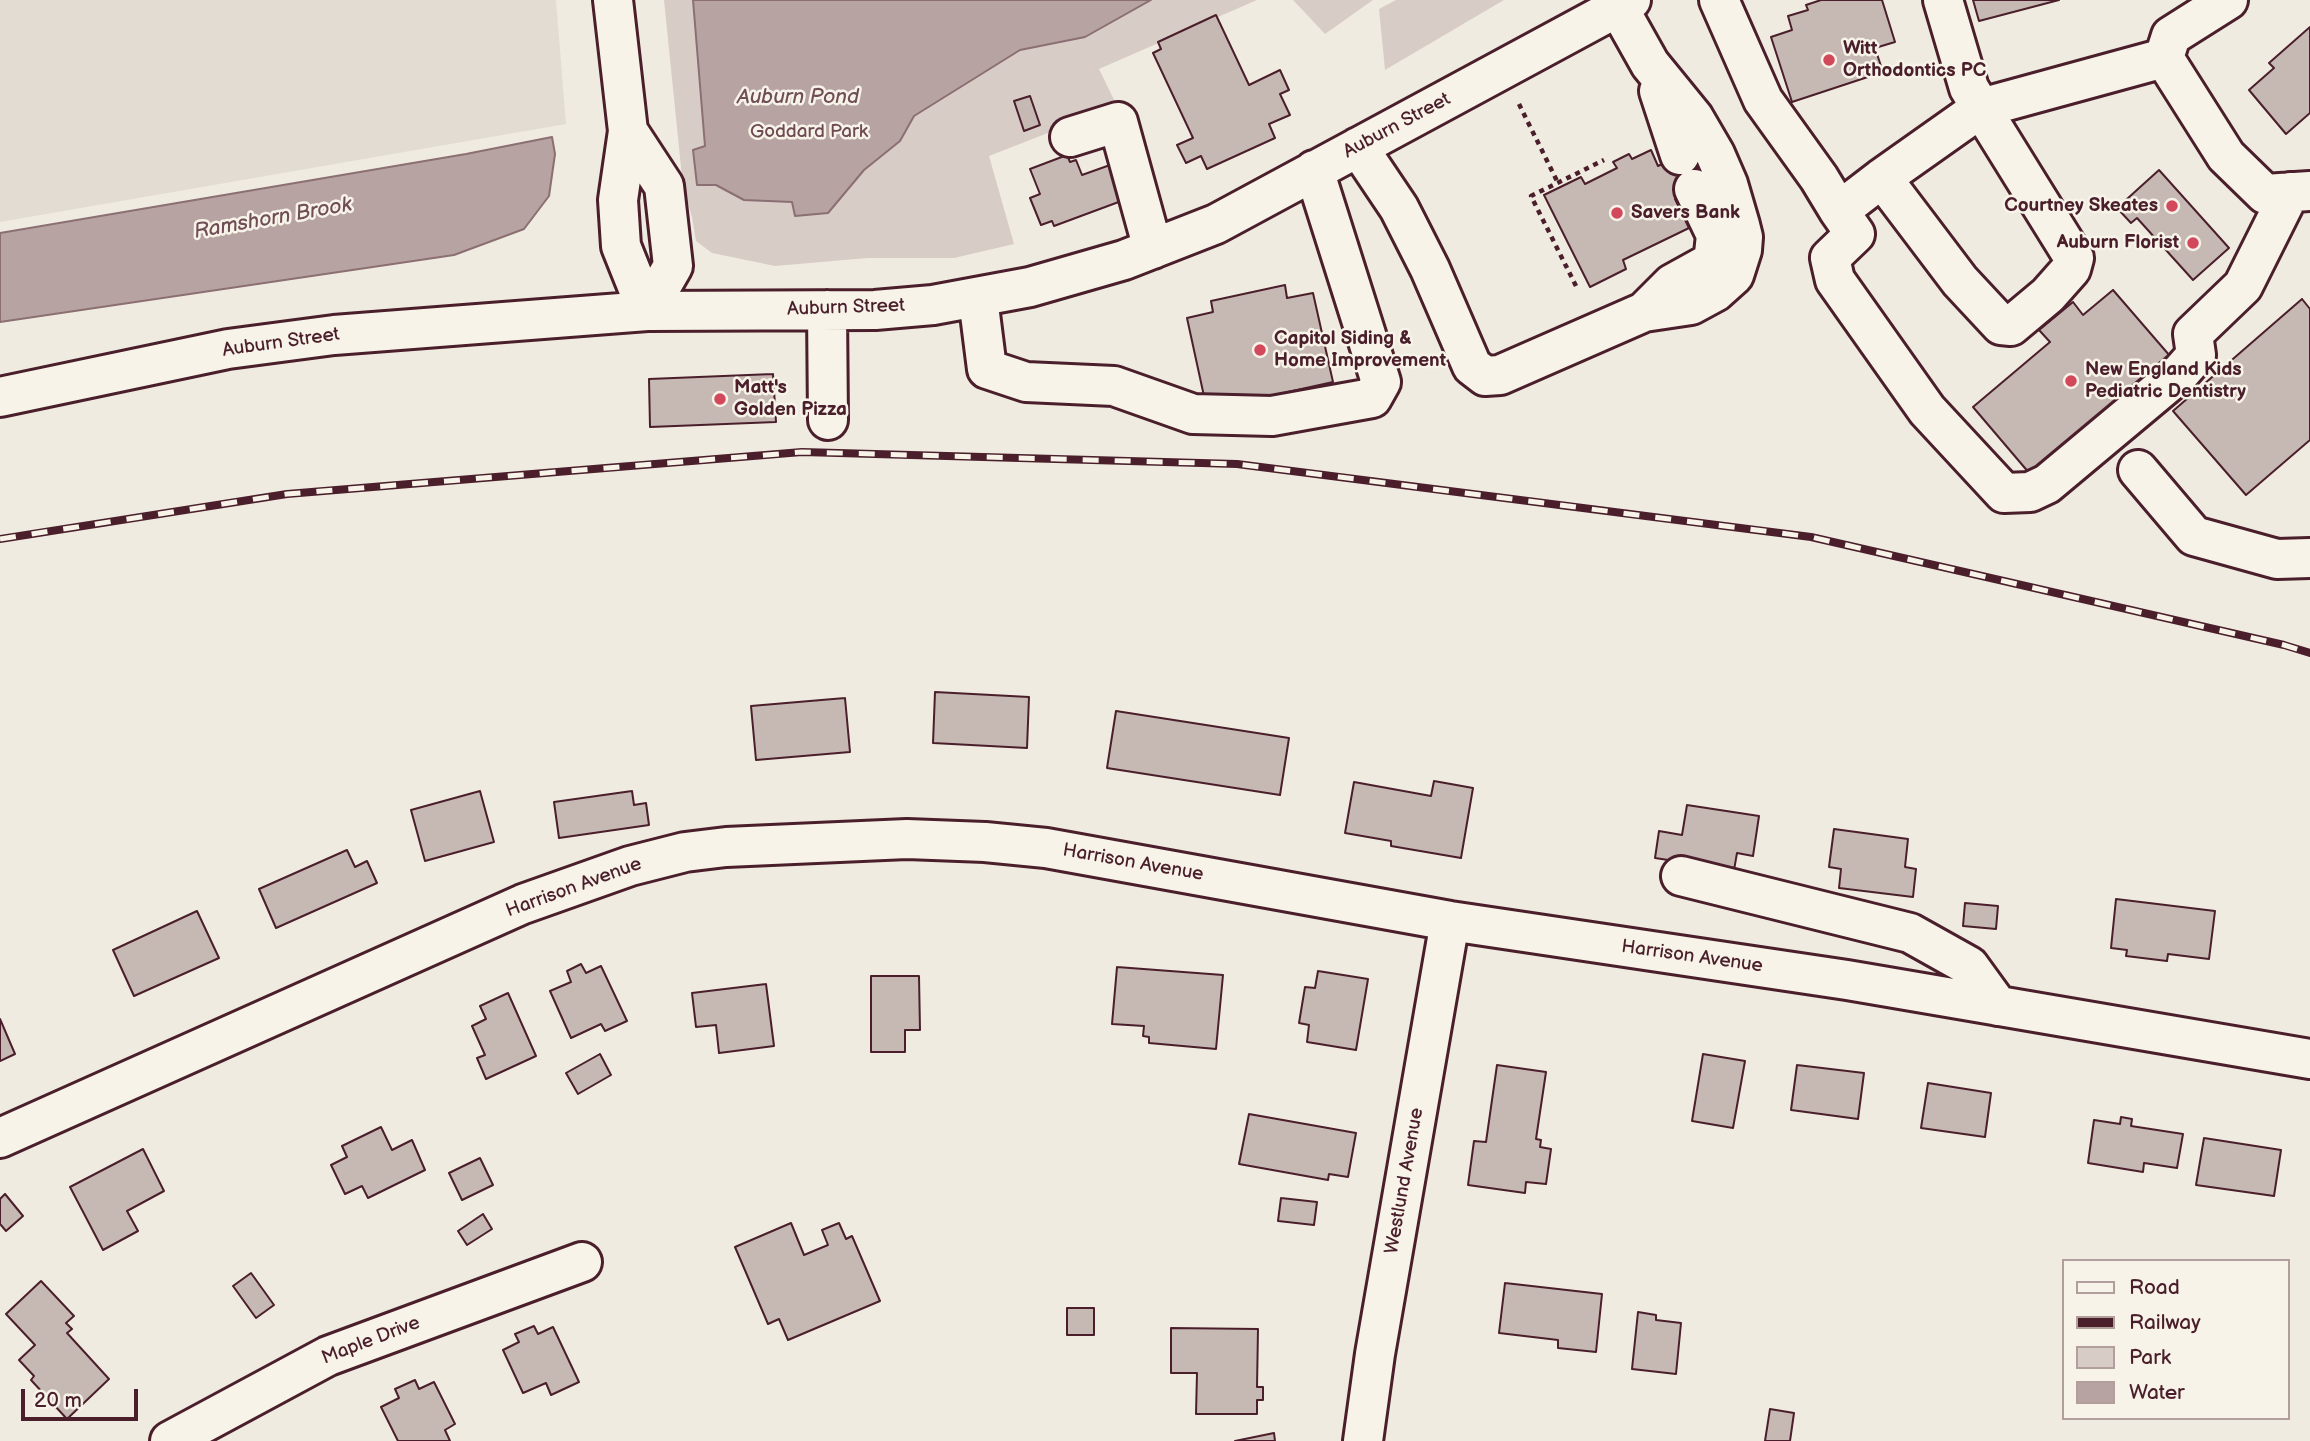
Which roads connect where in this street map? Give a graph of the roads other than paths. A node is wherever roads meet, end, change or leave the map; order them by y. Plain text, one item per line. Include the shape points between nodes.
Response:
1 (614, 0) edge
2 (1719, 0) edge
3 (1943, 0) edge
4 (2228, 0) edge
5 (1624, 4) edge
6 (2164, 58) junction
7 (1650, 64) junction
8 (1981, 108) junction
9 (1070, 137) dead end
10 (1358, 147) junction
11 (1314, 170) junction
12 (1882, 178) junction
13 (2300, 191) edge
14 (1839, 212) junction
15 (1153, 248) junction
16 (978, 298) junction
17 (827, 310) junction
18 (647, 312) junction
19 (1644, 312) junction
20 (0, 397) edge
21 (828, 420) dead end
22 (2138, 470) dead end
23 (2310, 558) edge
24 (1681, 876) dead end
25 (1450, 921) junction
26 (1998, 1006) junction
27 (2310, 1059) edge
28 (0, 1138) edge
29 (582, 1262) dead end
30 (170, 1441) edge
31 (1363, 1441) edge

1 - 18 street via 628,131 664,186 673,267
2 - 14 street via 1763,100
3 - 8 street via 1969,88
4 - 6 street via 2171,36
5 - 7 street
5 - 10 street, Auburn Street
6 - 8 street
6 - 13 street via 2226,156 2264,194
7 - 19 street via 1687,172 1716,235 1710,263 1672,284
7 - 19 street via 1694,118 1715,154 1743,237 1734,275 1716,292 1691,305
8 - 12 street
8 - 12 street via 2074,258 2071,269 2048,295 2011,326 2001,325 1960,281
9 - 15 street via 1118,122
10 - 11 street, Auburn Street
10 - 19 street via 1399,208 1472,366 1485,376 1500,375
11 - 15 street, Auburn Street via 1216,224
11 - 16 street via 1381,382 1372,398 1272,416 1193,414 1114,386 1026,382 987,369
12 - 14 street
13 - 14 street via 2243,286 2193,334 2196,355 2181,372 2047,484 2030,492 2004,493 1927,410 1835,280 1830,258 1855,234
15 - 16 street, Auburn Street via 1077,275
16 - 17 street, Auburn Street via 875,310
17 - 18 street, Auburn Street
17 - 21 street
18 - 20 street, Auburn Street via 299,339
22 - 23 street via 2194,536 2277,559
24 - 26 street via 1910,933 1969,966
25 - 26 street, Harrison Avenue
25 - 28 street, Harrison Avenue via 1059,850 995,843 907,839 685,852 523,904
25 - 31 street, Westlund Avenue
26 - 27 street, Harrison Avenue
29 - 30 street, Maple Drive via 328,1356

